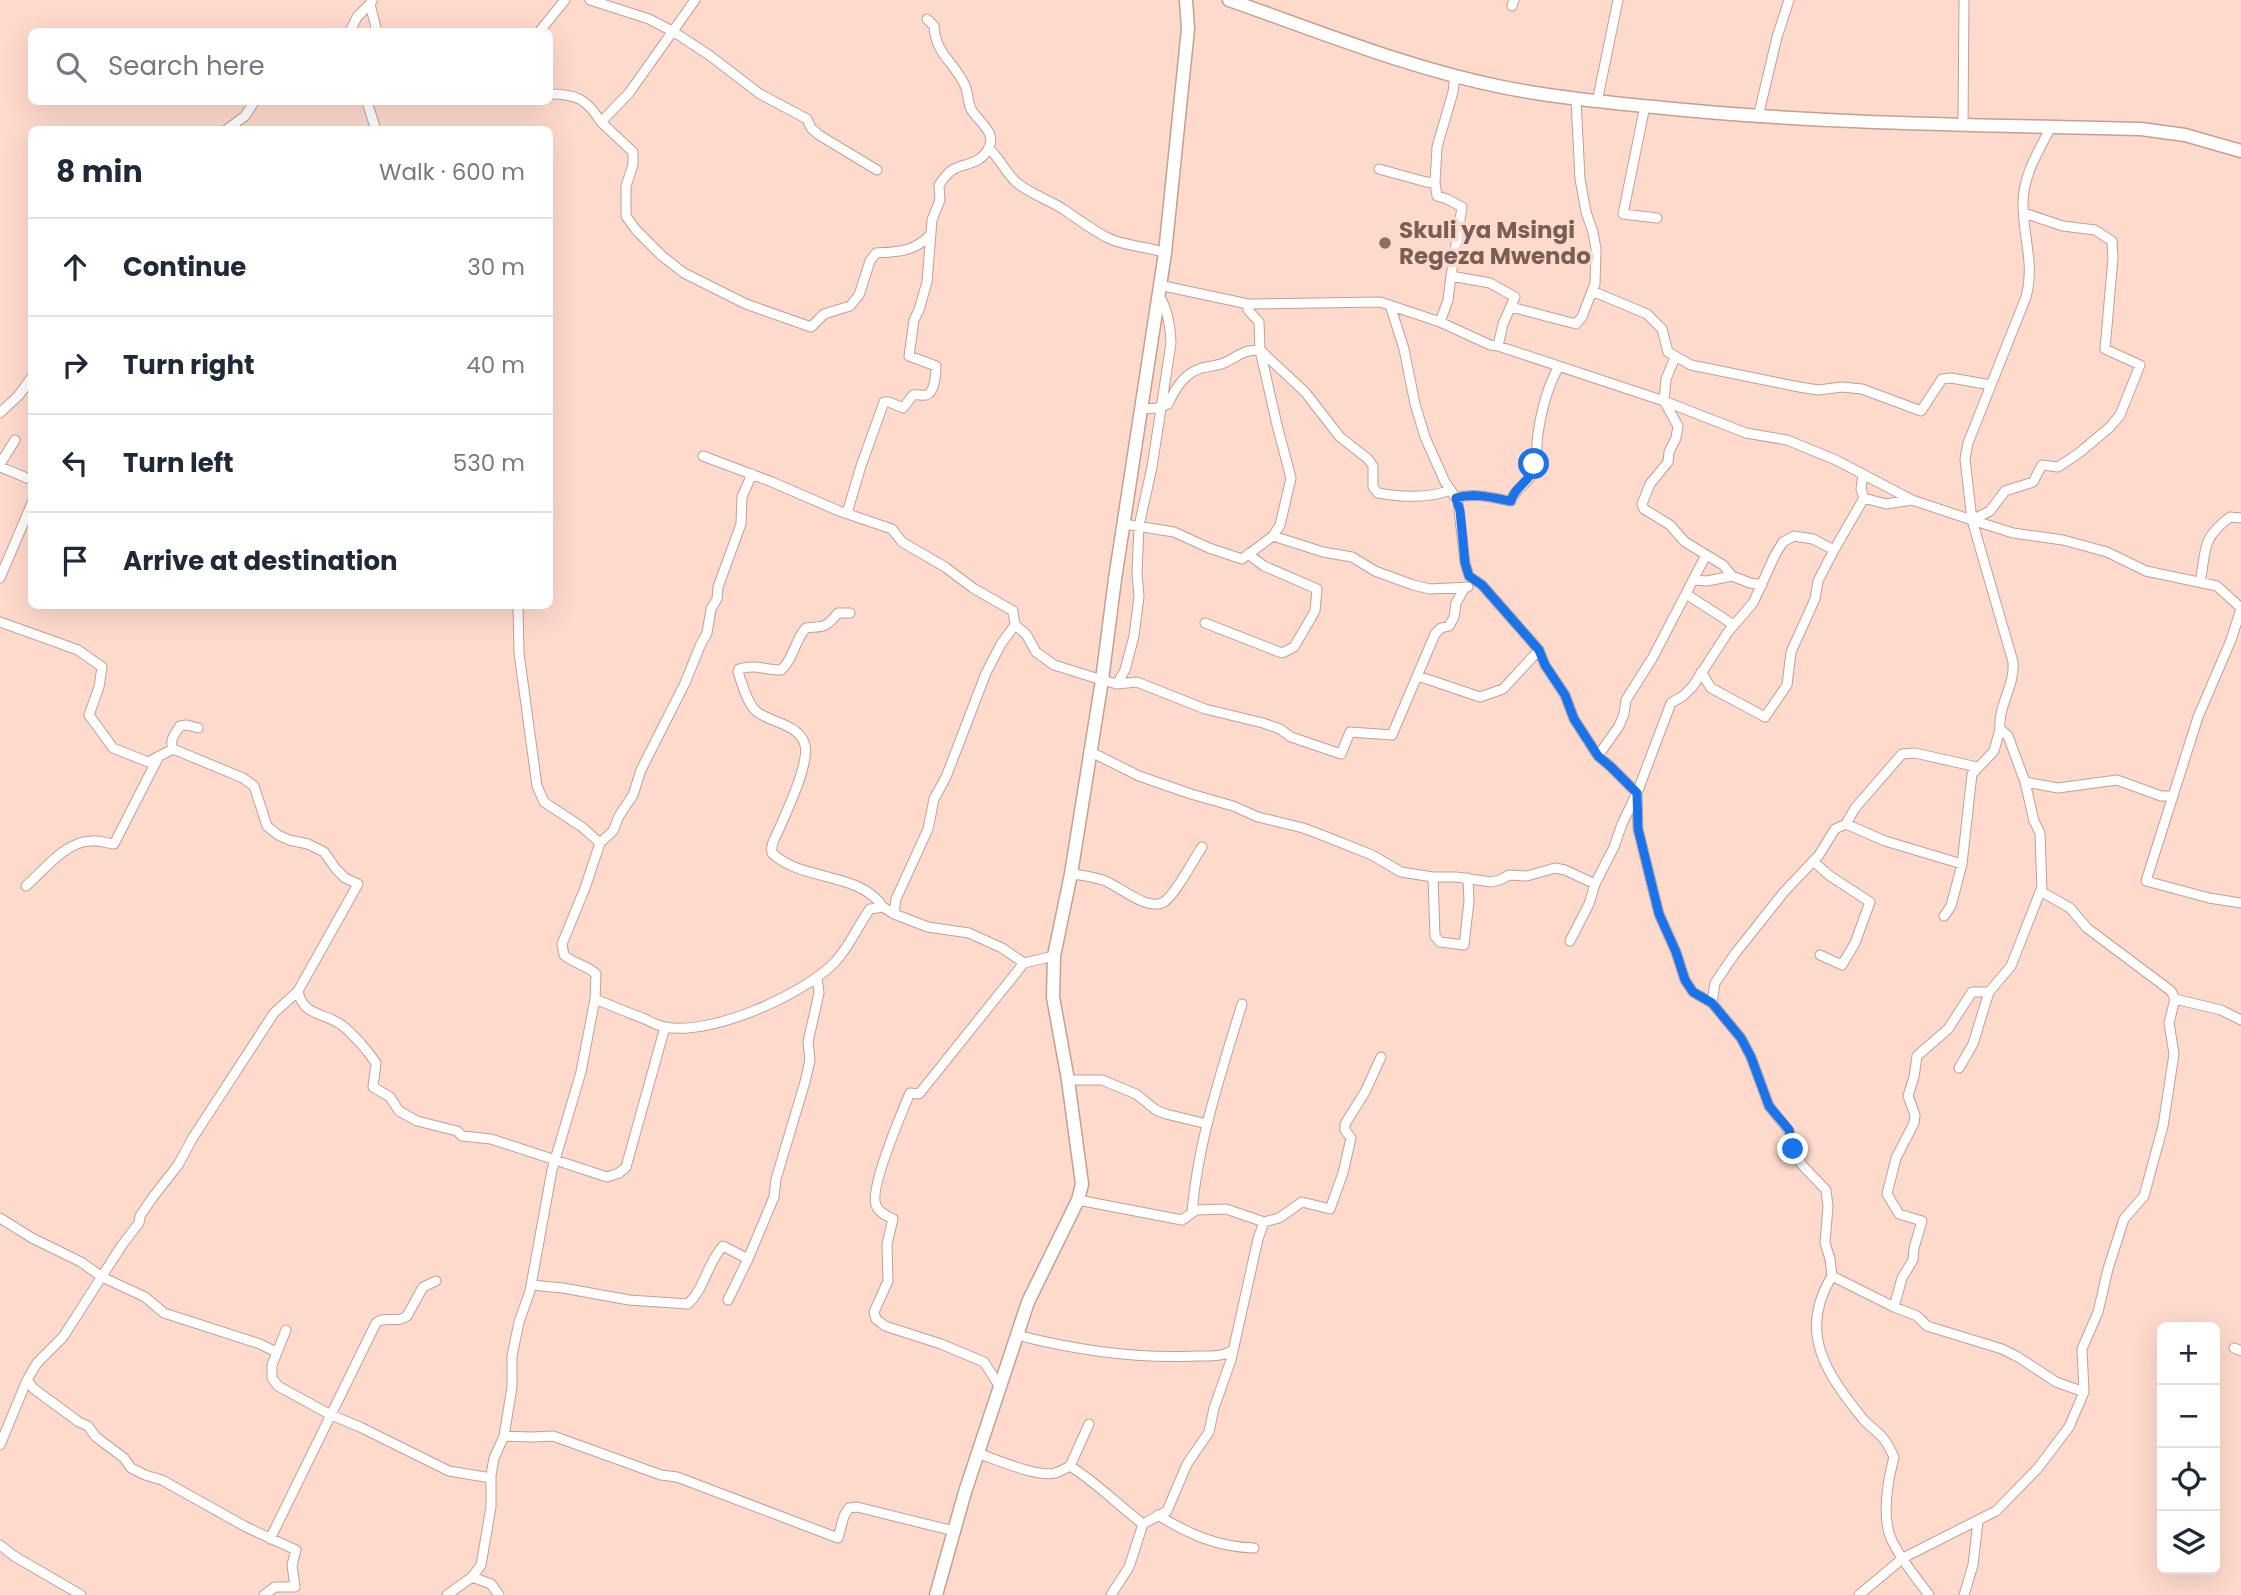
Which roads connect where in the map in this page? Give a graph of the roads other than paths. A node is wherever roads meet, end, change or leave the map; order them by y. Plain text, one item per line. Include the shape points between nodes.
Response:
1 (565, 0) edge
2 (590, 0) edge
3 (695, 0) edge
4 (1186, 0) edge
5 (1229, 0) edge
6 (1619, 0) edge
7 (1789, 0) edge
8 (1964, 0) edge
9 (372, 2) edge
10 (927, 19) dead end
11 (352, 28) edge
12 (376, 28) edge
13 (542, 28) edge
14 (674, 32) junction
15 (1455, 76) junction
16 (553, 94) edge
17 (1576, 99) junction
18 (1597, 102) junction
19 (252, 105) edge
20 (368, 105) edge
21 (1645, 106) junction
22 (1758, 117) junction
23 (601, 122) junction
24 (1963, 125) junction
25 (231, 126) edge
26 (375, 126) edge
27 (2051, 127) junction
28 (989, 149) junction
29 (2241, 151) edge
30 (1379, 169) dead end
31 (877, 170) dead end
32 (1435, 183) junction
33 (2024, 213) junction
34 (1657, 218) dead end
35 (931, 234) junction
36 (1165, 253) junction
37 (1451, 276) junction
38 (1158, 289) junction
39 (1592, 291) junction
40 (1248, 304) junction
41 (1390, 305) junction
42 (1511, 307) junction
43 (1440, 322) junction
44 (1498, 346) junction
45 (1261, 350) junction
46 (1675, 357) junction
47 (1559, 366) junction
48 (28, 383) edge
49 (1991, 385) junction
50 (1664, 401) junction
51 (1160, 407) junction
52 (1140, 409) junction
53 (0, 413) edge
54 (15, 440) dead end
55 (703, 456) dead end
56 (0, 466) edge
57 (752, 474) junction
58 (1863, 474) junction
59 (28, 478) edge
60 (1453, 494) junction
61 (1864, 498) junction
62 (1912, 500) junction
63 (28, 512) edge
64 (847, 513) junction
65 (2241, 518) edge
66 (1972, 520) junction
67 (1124, 524) junction
68 (1139, 526) junction
69 (1273, 536) junction
70 (1833, 550) junction
71 (1248, 554) junction
72 (1706, 555) junction
73 (1732, 576) junction
74 (0, 578) edge
75 (1693, 580) junction
76 (1476, 582) junction
77 (2200, 582) junction
78 (1762, 584) junction
79 (1464, 589) junction
80 (1686, 594) junction
81 (2241, 608) edge
82 (518, 609) edge
83 (850, 613) dead end
84 (0, 622) edge
85 (1205, 623) dead end
86 (1015, 625) junction
87 (1734, 625) junction
88 (1539, 650) junction
89 (1701, 672) junction
90 (1418, 676) junction
91 (1102, 681) junction
92 (1118, 684) junction
93 (198, 728) dead end
94 (2000, 729) junction
95 (173, 749) junction
96 (1089, 751) junction
97 (159, 756) junction
98 (1598, 756) junction
99 (1977, 767) junction
100 (2025, 782) junction
101 (1637, 793) junction
102 (2172, 796) junction
103 (1846, 824) junction
104 (600, 843) junction
105 (1202, 847) dead end
106 (1813, 861) junction
107 (1962, 864) junction
108 (1071, 874) junction
109 (1433, 877) junction
110 (1468, 878) junction
111 (1595, 884) junction
112 (26, 886) dead end
113 (2042, 887) junction
114 (2241, 903) edge
115 (883, 907) junction
116 (894, 914) junction
117 (1944, 916) dead end
118 (1570, 941) dead end
119 (1820, 955) dead end
120 (1054, 956) junction
121 (1024, 962) junction
122 (817, 978) junction
123 (298, 990) junction
124 (1989, 992) junction
125 (595, 999) junction
126 (2175, 999) junction
127 (1712, 1003) junction
128 (1242, 1004) dead end
129 (2241, 1020) edge
130 (665, 1027) junction
131 (1381, 1057) dead end
132 (1959, 1068) dead end
133 (1068, 1080) junction
134 (1207, 1124) junction
135 (555, 1159) junction
136 (1078, 1200) junction
137 (1192, 1212) junction
138 (0, 1218) edge
139 (1264, 1222) junction
140 (748, 1259) junction
141 (1832, 1276) junction
142 (102, 1277) junction
143 (436, 1280) dead end
144 (531, 1285) junction
145 (728, 1300) dead end
146 (1894, 1307) junction
147 (286, 1330) dead end
148 (1017, 1335) junction
149 (1233, 1350) junction
150 (276, 1352) junction
151 (27, 1380) junction
152 (1000, 1387) junction
153 (2084, 1392) junction
154 (331, 1415) junction
155 (1089, 1424) dead end
156 (504, 1436) junction
157 (0, 1445) edge
158 (977, 1453) junction
159 (1070, 1466) junction
160 (491, 1478) junction
161 (1158, 1515) junction
162 (1979, 1521) junction
163 (1143, 1524) junction
164 (954, 1531) junction
165 (270, 1539) junction
166 (0, 1545) edge
167 (1254, 1548) dead end
168 (1903, 1558) junction
169 (472, 1577) junction
170 (81, 1595) edge
171 (264, 1595) edge
172 (446, 1595) edge
173 (499, 1595) edge
174 (936, 1595) edge
175 (1111, 1595) edge
176 (1859, 1595) edge
177 (1929, 1595) edge
178 (1964, 1595) edge

1 - 13 street
2 - 14 street
3 - 14 street
4 - 36 street via 1188,29
5 - 15 street
6 - 18 street
7 - 22 street
8 - 24 street
9 - 11 street
9 - 12 street
10 - 28 street via 934,26 939,48 965,86 969,107 988,126
14 - 23 street
14 - 31 street via 760,94 807,119 819,135
15 - 17 street
15 - 32 street via 1437,147
16 - 23 street via 582,100
17 - 18 street
17 - 39 street via 1580,179 1596,249
18 - 21 street
19 - 25 street
20 - 26 street
21 - 22 street
21 - 34 street via 1623,214
22 - 24 street
23 - 35 street via 633,152 626,216 662,256 684,273 746,304 811,327 824,314 850,306 876,253 898,253
24 - 27 street
27 - 29 street via 2165,131
27 - 33 street via 2026,179
28 - 35 street via 977,161 954,169 939,185
28 - 36 street via 1015,181 1037,197 1109,238
30 - 32 street
32 - 37 street via 1437,196 1462,207
33 - 49 street via 2031,278
33 - 66 street via 2063,226 2095,230 2112,241 2105,349 2140,365 2120,415 2110,427 2057,467 2042,465 2033,482 2005,491 1990,510
35 - 64 street via 927,282 914,320 909,356 936,366 934,383 927,395 913,395 903,408 884,402
36 - 38 street
37 - 42 street via 1490,284 1514,295
37 - 43 street
38 - 40 street
38 - 51 street via 1171,334
38 - 52 street
39 - 42 street via 1576,324
39 - 46 street via 1647,314 1662,329 1668,352
40 - 41 street
40 - 45 street via 1259,322
41 - 43 street
41 - 60 street via 1425,437
42 - 44 street
43 - 44 street
44 - 47 street
45 - 51 street via 1241,352 1189,374 1176,386 1168,404
45 - 60 street via 1305,392 1340,438 1368,459 1378,493 1401,497
45 - 69 street via 1291,478
46 - 49 street via 1691,365 1799,387 1862,389 1921,411 1942,379
46 - 50 street
47 - 50 street
47 - 60 street via 1543,411 1533,472 1511,501
48 - 53 street
49 - 66 street via 1965,459
50 - 58 street via 1746,433 1787,440
50 - 72 street via 1678,426 1676,438 1668,462 1650,484 1642,504
51 - 52 street
51 - 68 street
52 - 67 street
54 - 56 street
55 - 57 street
56 - 59 street
57 - 64 street
57 - 104 street via 742,497 741,524 693,667 633,794 613,831
58 - 61 street
58 - 62 street
60 - 76 street via 1460,511 1465,563
61 - 62 street via 1886,504
61 - 70 street
62 - 66 street
63 - 74 street
64 - 86 street via 892,529 902,542 1013,611
65 - 77 street via 2230,517 2208,538
66 - 77 street via 2108,552 2146,570
66 - 94 street via 2013,662
67 - 68 street
67 - 91 street
68 - 71 street via 1174,532 1242,559
68 - 92 street via 1138,609
69 - 71 street
69 - 79 street via 1352,557 1413,585
70 - 78 street via 1794,536 1783,542
70 - 89 street via 1791,652 1787,685 1765,717 1711,688
71 - 85 street via 1317,589 1315,611 1294,647 1282,653
72 - 73 street
72 - 75 street
73 - 75 street
73 - 78 street
75 - 80 street
76 - 79 street
76 - 88 street
77 - 81 street via 2217,586
78 - 87 street
79 - 90 street via 1449,626 1435,634
80 - 87 street
80 - 98 street via 1626,700 1619,726
81 - 102 street via 2197,717
82 - 104 street via 519,653 537,786 544,802
83 - 115 street via 838,613 821,628 806,628 781,670 742,667 738,672 754,710 799,734 806,744 803,768 772,853 801,869 856,887
84 - 97 street via 78,650 102,667 89,715 113,748 148,762
86 - 91 street via 1036,652 1054,665
86 - 116 street via 986,673 934,799 928,829 896,899
87 - 89 street
88 - 90 street via 1503,689 1479,697
88 - 98 street
89 - 101 street via 1693,686 1671,704
90 - 92 street via 1392,736 1350,732 1341,754 1137,682
91 - 92 street
91 - 96 street
93 - 95 street via 180,726 173,736
94 - 99 street via 1994,751
94 - 100 street via 2008,736
95 - 97 street
95 - 123 street via 254,786 267,826 278,835 324,852 345,878 358,884
96 - 108 street
96 - 109 street via 1139,776 1315,832 1401,872
97 - 112 street via 114,844 79,842
98 - 101 street
99 - 103 street via 1902,754
99 - 107 street via 1967,803
100 - 102 street via 2058,788 2117,780
100 - 113 street via 2040,832
101 - 111 street
101 - 127 street via 1638,829 1659,914 1685,980 1693,992
102 - 114 street via 2146,881
103 - 106 street via 1835,829
103 - 107 street
104 - 125 street via 562,944 564,956 596,974
105 - 108 street via 1163,902 1151,904 1103,880
106 - 119 street via 1870,902 1842,965
106 - 127 street via 1734,955 1715,983
107 - 117 street
108 - 120 street
109 - 110 street
109 - 110 street via 1435,936 1440,943 1464,945
110 - 111 street via 1491,882 1555,868
111 - 118 street
113 - 124 street via 2011,966
113 - 126 street via 2042,892 2070,908 2087,928 2167,986
115 - 116 street
115 - 122 street via 870,909 836,962
116 - 121 street via 928,927 969,933
120 - 121 street
120 - 133 street via 1054,997
121 - 152 street via 919,1094 910,1093 875,1194 876,1205 893,1219 887,1244 888,1281 874,1312 876,1319 984,1362
122 - 130 street via 764,1008 711,1026
122 - 140 street via 819,993 805,1082 774,1197
123 - 135 street via 307,1009 342,1026 369,1053 376,1063 373,1087 390,1097 399,1111 462,1136 491,1139
123 - 142 street via 274,1013
124 - 132 street via 1973,1044
124 - 146 street via 1972,992 1948,1029 1917,1056 1908,1096 1914,1123 1896,1158 1886,1194 1899,1214 1922,1221 1922,1226
125 - 130 street
125 - 135 street via 581,1072
126 - 129 street
126 - 153 street via 2169,1023 2174,1054 2163,1126 2144,1196 2124,1219 2098,1312 2082,1349
127 - 141 street via 1741,1038 1769,1106 1789,1130 1802,1166 1826,1190 1825,1243
128 - 134 street
130 - 135 street via 626,1167 607,1177
131 - 139 street via 1345,1124 1351,1138 1330,1209 1301,1202 1279,1218
133 - 134 street via 1102,1080 1136,1094 1156,1110
133 - 136 street via 1082,1184
134 - 137 street
135 - 144 street
136 - 137 street via 1182,1220
136 - 148 street via 1028,1302
137 - 139 street via 1226,1209
138 - 142 street
139 - 149 street
140 - 144 street via 723,1246 688,1304
140 - 145 street
141 - 146 street
141 - 168 street via 1818,1315 1820,1353 1833,1382 1894,1457 1886,1507 1888,1531
142 - 150 street via 145,1297 164,1313
142 - 151 street via 63,1337
143 - 154 street via 423,1287 403,1319 376,1323
144 - 156 street via 512,1356
146 - 153 street via 1917,1316 1927,1326 2002,1349 2056,1382
147 - 150 street
148 - 149 street via 1064,1347 1140,1356 1218,1356
148 - 152 street
149 - 161 street via 1209,1432 1187,1464 1167,1511
150 - 154 street via 272,1378 278,1386
151 - 157 street
151 - 165 street via 88,1426 131,1468
152 - 158 street
153 - 162 street via 2068,1427 2038,1468 1996,1511
154 - 160 street via 449,1471
154 - 165 street
155 - 159 street
156 - 160 street
156 - 164 street via 562,1438 838,1538 844,1516 849,1508 857,1507
158 - 159 street via 1047,1474
158 - 164 street
159 - 163 street
160 - 169 street via 481,1565
161 - 163 street
161 - 167 street via 1206,1539
162 - 168 street
162 - 178 street
163 - 175 street via 1129,1567
164 - 174 street
165 - 171 street via 296,1550 292,1565 295,1587 275,1587
166 - 170 street
168 - 176 street
168 - 177 street
169 - 172 street
169 - 173 street via 491,1584

